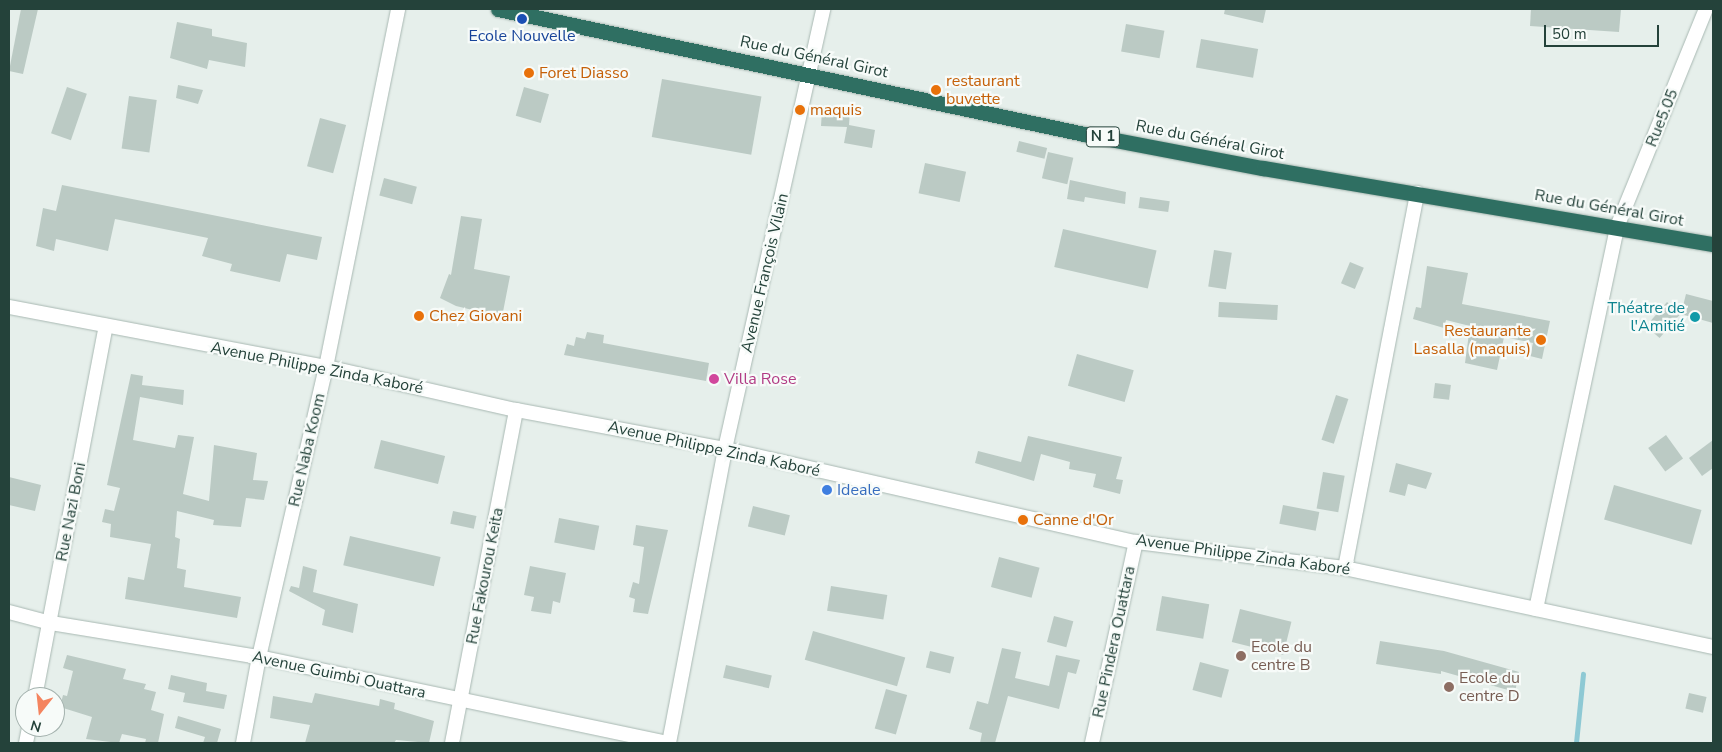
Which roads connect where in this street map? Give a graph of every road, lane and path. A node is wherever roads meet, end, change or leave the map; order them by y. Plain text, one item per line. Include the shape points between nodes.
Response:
1 (398, 9) edge
2 (498, 9) edge
3 (823, 9) edge
4 (1706, 9) edge
5 (810, 75) junction
6 (1417, 193) junction
7 (1617, 227) junction
8 (1713, 244) edge
9 (9, 307) edge
10 (106, 326) junction
11 (326, 367) junction
12 (516, 410) junction
13 (725, 449) junction
14 (1136, 542) junction
15 (1345, 568) junction
16 (1536, 609) junction
17 (9, 612) edge
18 (51, 622) junction
19 (1713, 647) edge
20 (259, 657) junction
21 (37, 687) edge
22 (461, 701) junction
23 (243, 743) edge
24 (452, 743) edge
25 (668, 743) edge
26 (1092, 743) edge

1 - 11 street, Rue Naba Koom
2 - 5 highway, Rue du Général Girot / N 1
3 - 5 street, Avenue François Vilain
4 - 7 street, Rue5.05
5 - 6 highway, Rue du Général Girot / N 1 via 1084,134
5 - 13 street, Avenue François Vilain
6 - 7 highway, Rue du Général Girot / N 1
6 - 15 street
7 - 8 highway, Rue du Général Girot / N 1
7 - 16 street, Rue5.05
9 - 10 street, Avenue Philippe Zinda Kaboré
10 - 11 street, Avenue Philippe Zinda Kaboré
10 - 18 street, Rue Nazi Boni
11 - 12 street, Avenue Philippe Zinda Kaboré
11 - 20 street, Rue Naba Koom
12 - 13 street, Avenue Philippe Zinda Kaboré
12 - 22 street, Rue Fakourou Keita
13 - 14 street, Avenue Philippe Zinda Kaboré
13 - 25 street, Avenue François Vilain
14 - 15 street, Avenue Philippe Zinda Kaboré
14 - 26 street, Rue Pindera Ouattara
15 - 16 street, Avenue Philippe Zinda Kaboré
16 - 19 street, Avenue Philippe Zinda Kaboré
17 - 18 street, Avenue Guimbi Ouattara
18 - 20 street, Avenue Guimbi Ouattara
18 - 21 street, Rue Nazi Boni
20 - 22 street, Avenue Guimbi Ouattara
20 - 23 street, Rue Naba Koom
22 - 24 street, Rue Fakourou Keita
22 - 25 street, Avenue Guimbi Ouattara

